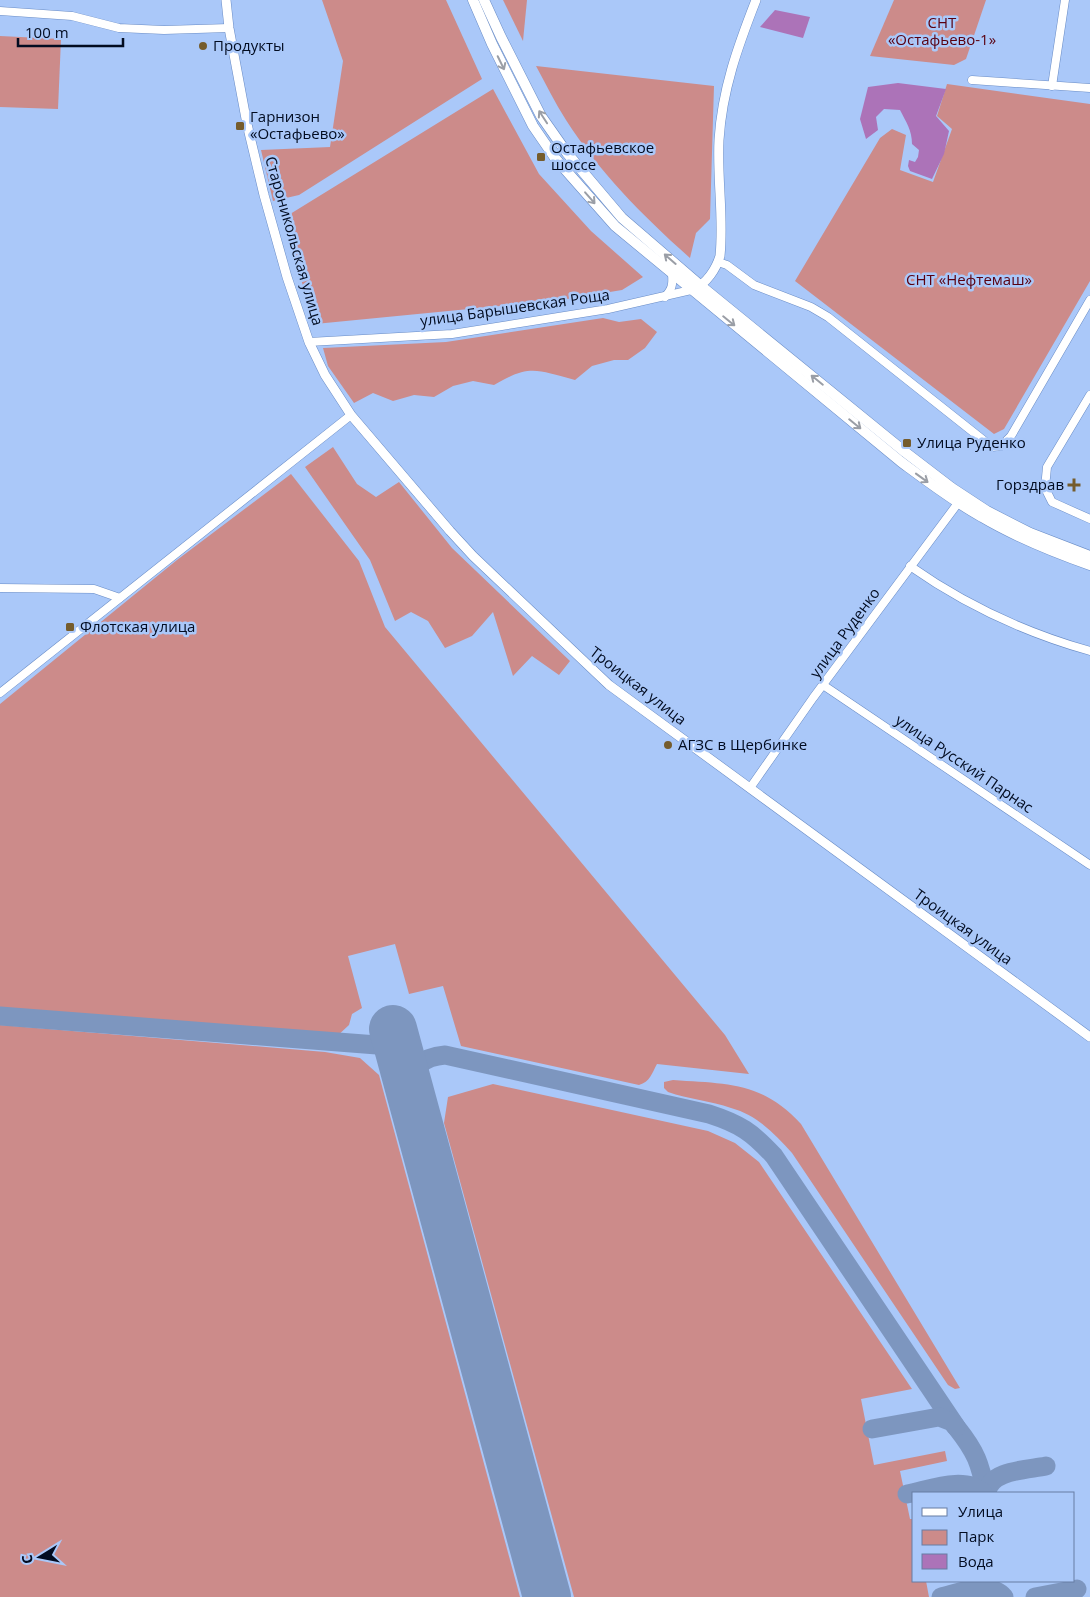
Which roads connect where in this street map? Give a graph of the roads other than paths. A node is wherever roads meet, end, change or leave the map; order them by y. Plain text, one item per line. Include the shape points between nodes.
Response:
1 (226, 0) edge
2 (473, 0) edge
3 (484, 0) edge
4 (756, 0) edge
5 (1065, 0) edge
6 (0, 11) edge
7 (229, 28) junction
8 (972, 80) dead end
9 (1052, 86) junction
10 (1090, 88) edge
11 (718, 262) junction
12 (672, 274) junction
13 (696, 288) junction
14 (663, 298) junction
15 (1090, 300) edge
16 (309, 342) junction
17 (1090, 395) edge
18 (352, 415) junction
19 (961, 499) junction
20 (1090, 518) edge
21 (1090, 556) edge
22 (1090, 565) edge
23 (910, 566) junction
24 (0, 588) edge
25 (120, 598) junction
26 (1090, 651) edge
27 (824, 685) junction
28 (0, 693) edge
29 (750, 788) junction
30 (1090, 865) edge
31 (1090, 1036) edge

1 - 7 street, Староникольская улица
2 -> 12 main road via 523,109 555,158 615,226
13 -> 3 main road via 622,218 567,153 541,116
4 - 11 street via 735,55 722,105
5 - 9 street
6 - 7 street via 72,16 120,28
7 - 16 street, Староникольская улица via 264,195
8 - 9 street
9 - 10 street
11 - 13 street via 707,279
11 - 15 street via 754,285 828,317 992,447 1001,446 1011,436
12 - 13 main road
12 - 14 street via 671,290
13 - 14 street, улица Барышевская Роща
13 - 19 main road via 900,461
14 - 16 street, улица Барышевская Роща via 608,310 452,334
16 - 18 street, Троицкая улица
17 - 20 street via 1047,467 1045,488 1052,502
18 - 25 street
18 - 29 street, Троицкая улица via 473,556 587,665 636,706
19 - 21 main road
19 - 22 main road via 982,518 1030,542
19 - 23 street, улица Руденко
23 - 26 street via 992,613
23 - 27 street, улица Руденко
24 - 25 street via 94,589
25 - 28 street
27 - 29 street, улица Руденко
27 - 30 street, улица Русский Парнас
29 - 31 street, Троицкая улица

